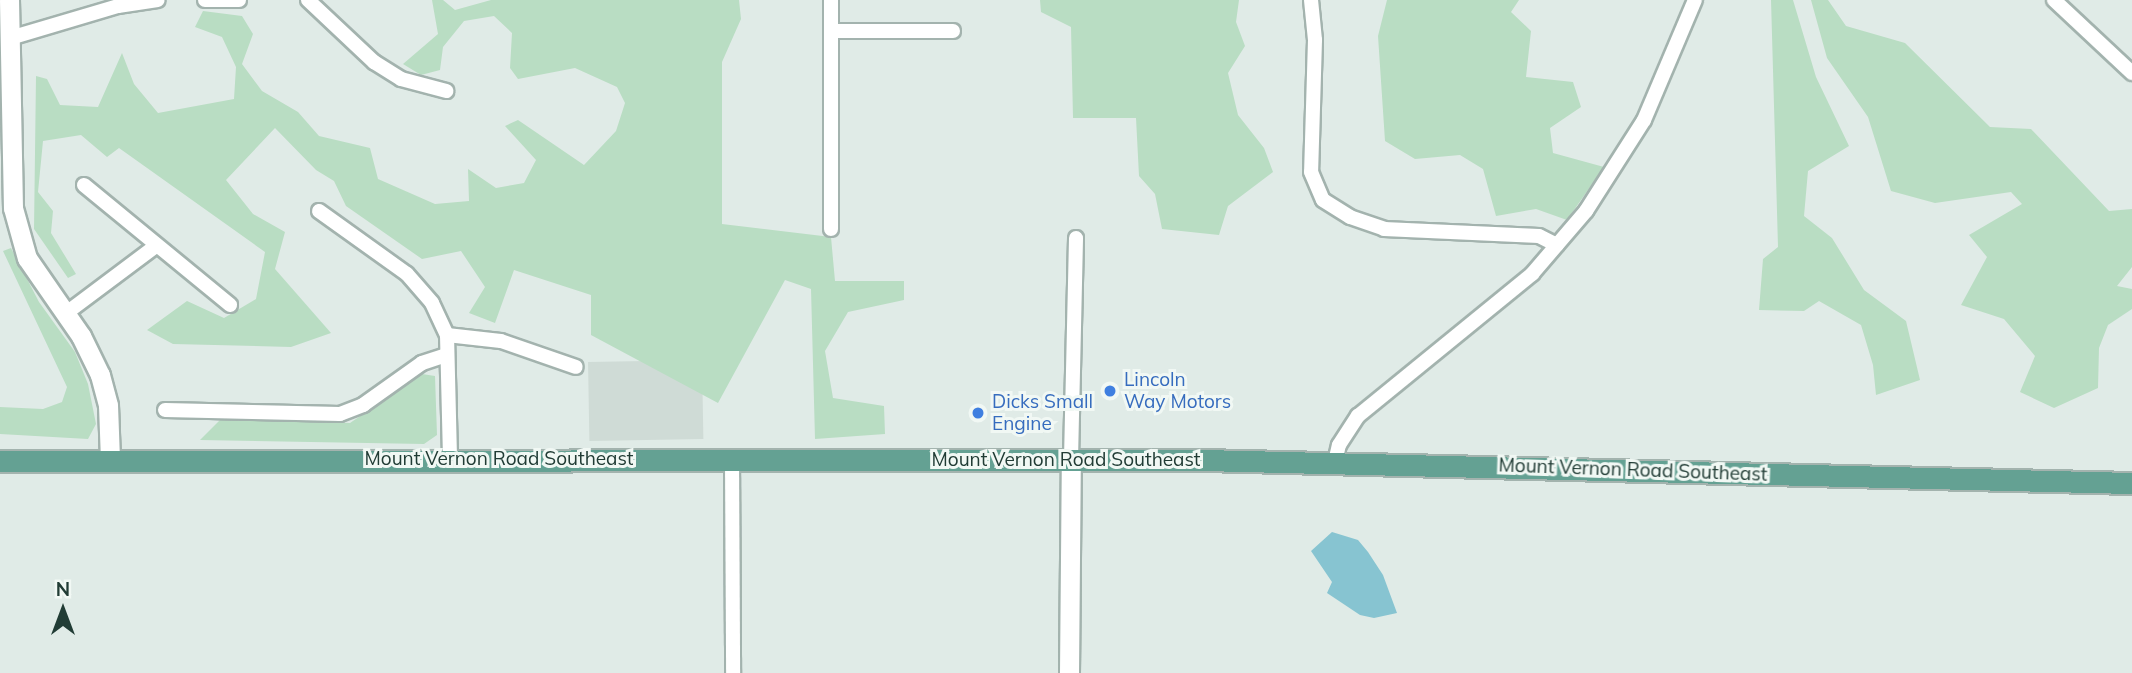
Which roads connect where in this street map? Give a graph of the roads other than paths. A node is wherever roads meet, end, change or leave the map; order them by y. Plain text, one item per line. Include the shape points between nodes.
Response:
1 (9, 0) edge
2 (158, 0) edge
3 (205, 0) edge
4 (239, 0) edge
5 (308, 0) edge
6 (831, 0) edge
7 (1311, 0) edge
8 (1695, 0) edge
9 (2054, 0) edge
10 (953, 31) dead end
11 (831, 32) junction
12 (10, 38) junction
13 (2132, 73) edge
14 (446, 91) dead end
15 (84, 185) dead end
16 (319, 211) dead end
17 (831, 229) dead end
18 (1076, 238) dead end
19 (1557, 245) junction
20 (156, 246) junction
21 (230, 304) dead end
22 (65, 314) junction
23 (447, 335) junction
24 (447, 355) junction
25 (576, 367) dead end
26 (165, 410) dead end
27 (110, 459) junction
28 (450, 459) junction
29 (732, 459) junction
30 (1071, 459) junction
31 (0, 461) edge
32 (1335, 462) junction
33 (2132, 483) edge
34 (733, 673) edge
35 (1069, 673) edge

1 - 12 main road
2 - 12 street via 118,6
3 - 4 street
5 - 14 street via 374,62 401,79
6 - 11 street
7 - 19 street via 1315,40 1311,172 1323,200 1350,217 1384,229 1539,236
8 - 19 street via 1630,147
9 - 13 street
10 - 11 street
11 - 17 street
12 - 22 main road via 13,208 27,257
15 - 20 street
16 - 23 street via 407,274 432,303
18 - 30 street
19 - 32 street via 1532,274 1358,416 1339,444
20 - 21 street
20 - 22 street
22 - 27 main road via 92,357 105,389
23 - 24 street
23 - 25 street via 500,341
24 - 26 street via 422,363 362,405 340,414
24 - 28 street
27 - 28 main road, Mount Vernon Road Southeast
27 - 31 main road, Mount Vernon Road Southeast
28 - 29 main road, Mount Vernon Road Southeast
29 - 30 main road, Mount Vernon Road Southeast
29 - 34 street
30 - 32 main road, Mount Vernon Road Southeast
30 - 35 main road
32 - 33 main road, Mount Vernon Road Southeast

